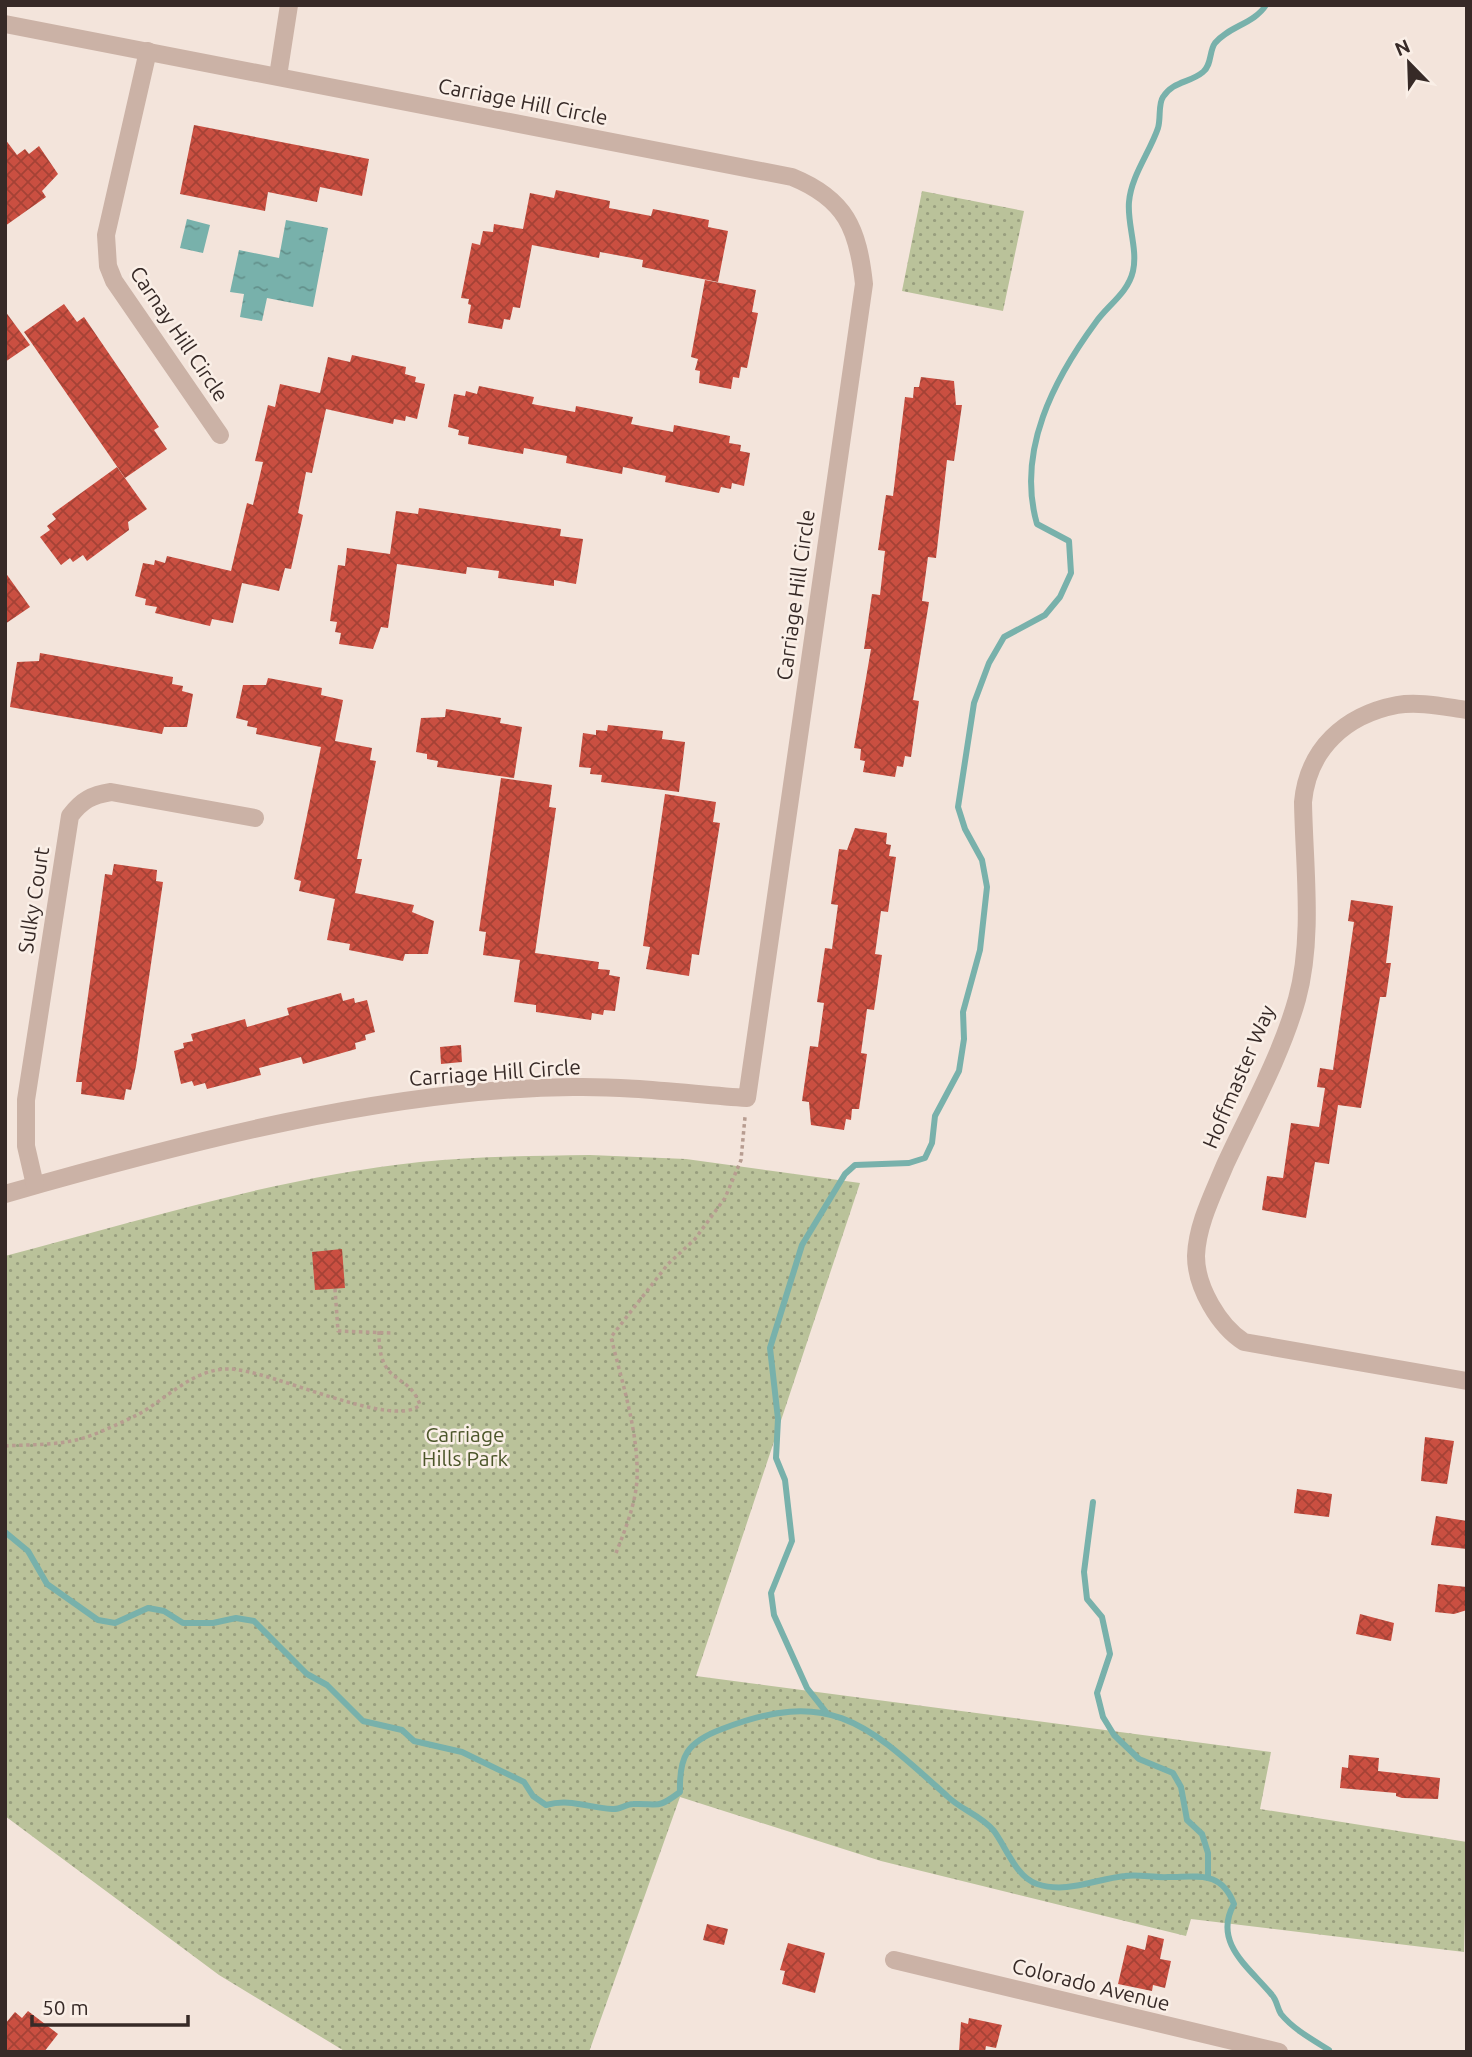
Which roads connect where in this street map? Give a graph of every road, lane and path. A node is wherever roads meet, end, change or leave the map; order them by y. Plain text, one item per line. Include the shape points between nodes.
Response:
1 (289, 5) edge
2 (5, 24) edge
3 (148, 51) junction
4 (278, 76) junction
5 (220, 435) dead end
6 (1467, 710) edge
7 (255, 818) dead end
8 (747, 1098) junction
9 (35, 1185) junction
10 (5, 1194) edge
11 (335, 1289) dead end
12 (379, 1331) junction
13 (393, 1333) dead end
14 (1467, 1381) edge
15 (5, 1446) edge
16 (616, 1553) dead end
17 (894, 1960) dead end
18 (1279, 2052) edge

1 - 4 street
2 - 3 street, Carriage Hill Circle
3 - 4 street, Carriage Hill Circle
3 - 5 street, Carnay Hill Circle via 106,235 108,266
4 - 8 street, Carriage Hill Circle via 792,177 820,188 852,227 864,284
6 - 14 street, Hoffmaster Way via 1398,705 1364,715 1318,752 1306,777 1303,802 1305,954 1297,999 1212,1196 1198,1236 1196,1259 1219,1318 1244,1342
7 - 9 street, Sulky Court via 111,792 93,795 70,816 26,1100 26,1146
8 - 9 street, Carriage Hill Circle via 573,1087 450,1095 338,1113
8 - 16 path via 741,1160 725,1199 611,1337 633,1430 637,1479 633,1506
9 - 10 street, Carriage Hill Circle
11 - 12 path via 338,1331
12 - 13 path
12 - 15 path via 378,1353 384,1368 417,1398 420,1405 414,1410 341,1402 255,1372 212,1370 139,1414 95,1434 65,1444
17 - 18 street, Colorado Avenue

